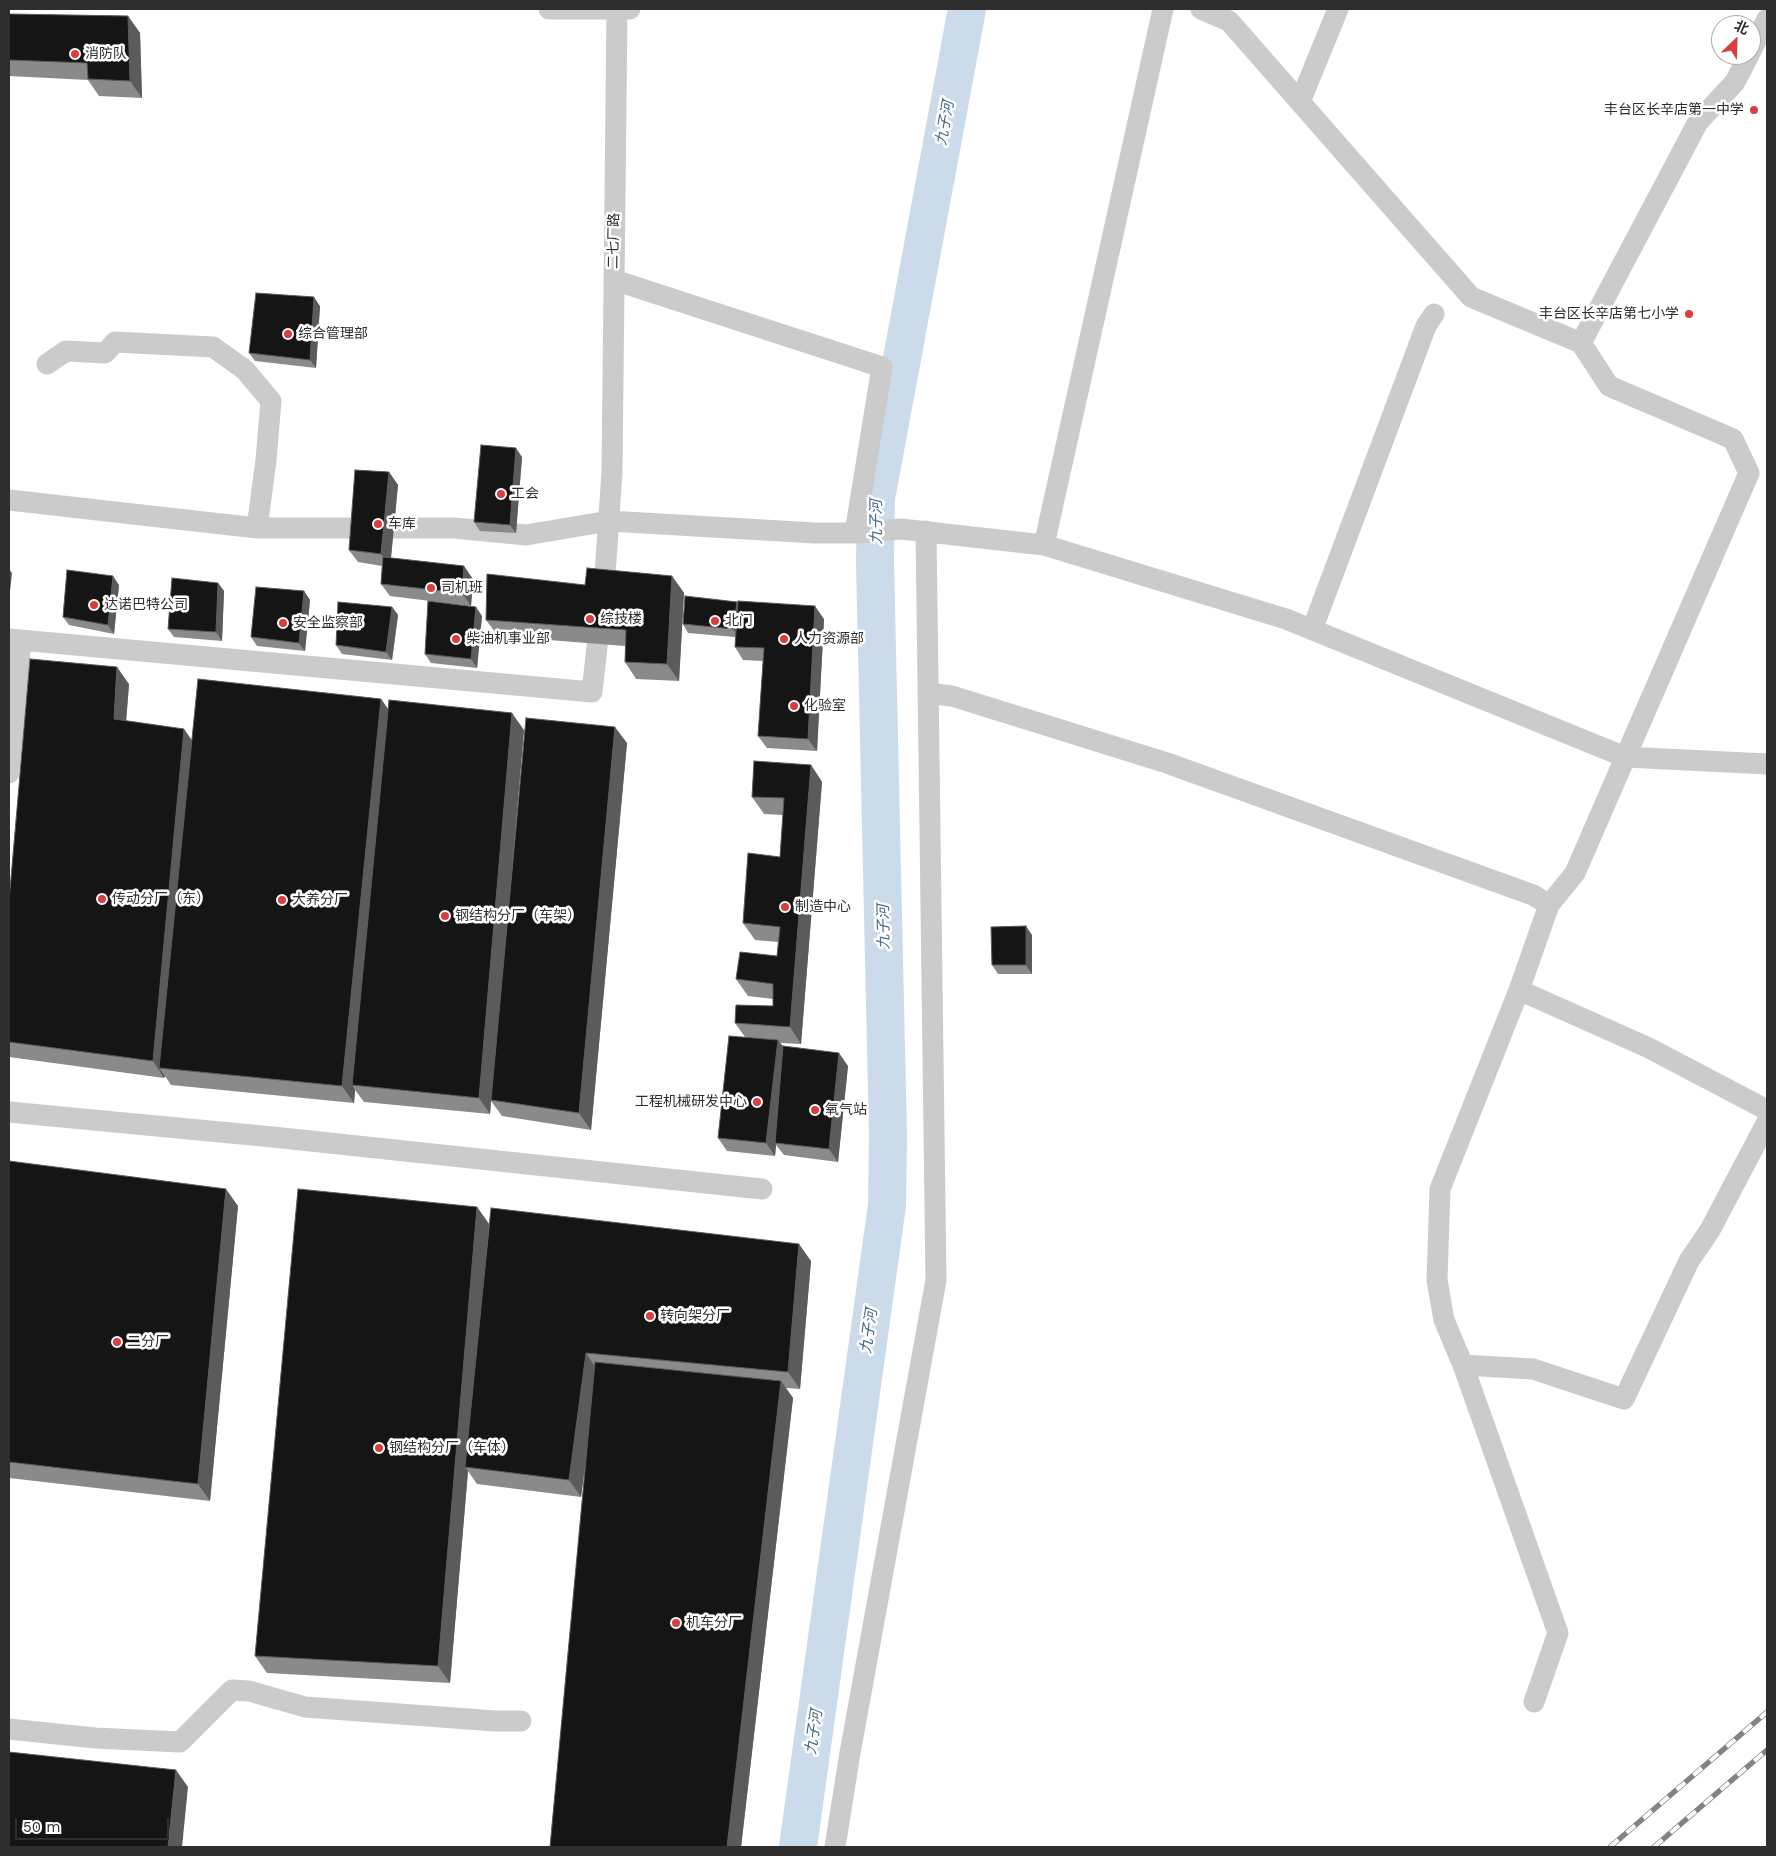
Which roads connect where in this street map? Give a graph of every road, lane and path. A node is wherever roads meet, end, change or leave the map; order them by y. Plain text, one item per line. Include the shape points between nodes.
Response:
1 (549, 9) edge
2 (621, 9) edge
3 (1163, 9) edge
4 (1201, 9) edge
5 (1338, 9) edge
6 (1767, 19) edge
7 (1761, 31) edge
8 (1744, 65) edge
9 (1300, 102) junction
10 (614, 280) junction
11 (1434, 314) dead end
12 (1581, 343) junction
13 (48, 364) dead end
14 (9, 500) edge
15 (609, 521) junction
16 (257, 528) junction
17 (926, 531) junction
18 (855, 533) junction
19 (1044, 545) junction
20 (1312, 630) junction
21 (15, 640) edge
22 (928, 693) junction
23 (1625, 757) junction
24 (1767, 764) edge
25 (9, 773) edge
26 (1549, 904) junction
27 (1518, 990) junction
28 (1767, 1110) edge
29 (9, 1112) edge
30 (1767, 1122) edge
31 (762, 1189) dead end
32 (1463, 1365) junction
33 (1534, 1702) dead end
34 (521, 1721) dead end
35 (9, 1730) edge
36 (835, 1847) edge

1 - 2 street
2 - 10 street, 二七厂路
3 - 19 street
4 - 9 street via 1229,22
5 - 9 street
6 - 7 street
8 - 12 street via 1736,82 1698,122
9 - 12 street via 1471,297
10 - 15 street, 二七厂路
10 - 18 street via 882,367
11 - 20 street via 1426,326
12 - 23 street via 1609,386 1733,439 1749,473
13 - 16 street via 66,351 105,353 115,342 213,347 245,370 270,401
14 - 16 street
15 - 16 street via 526,535 454,528
15 - 18 street
15 - 21 street, 二七厂路 via 592,692
17 - 18 street
17 - 19 street
17 - 22 street
19 - 20 street via 1286,619
20 - 23 street
21 - 25 street
22 - 26 street via 952,696 1167,762 1533,894
22 - 36 street via 936,1280
23 - 24 street
23 - 26 street via 1575,873
26 - 27 street
27 - 28 street via 1649,1048
27 - 32 street via 1440,1189 1437,1280 1444,1320
29 - 31 street
30 - 32 street via 1710,1230 1689,1261 1624,1398 1534,1369
32 - 33 street via 1558,1633
34 - 35 street via 305,1707 249,1691 232,1690 180,1742

